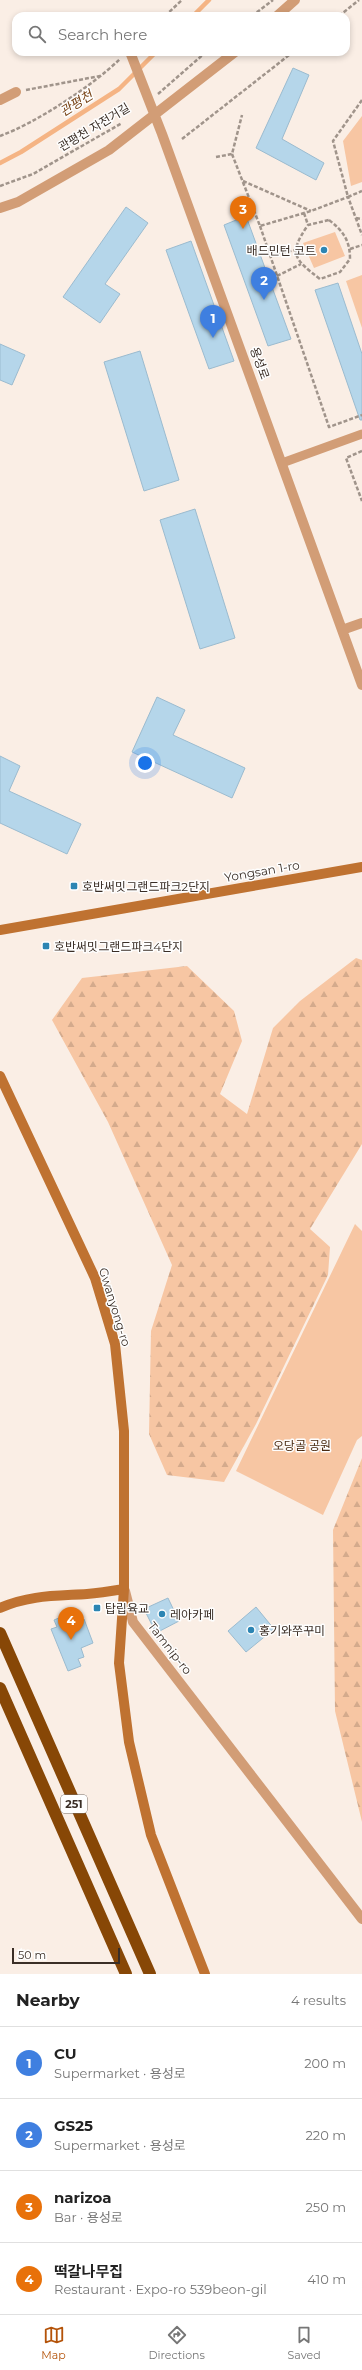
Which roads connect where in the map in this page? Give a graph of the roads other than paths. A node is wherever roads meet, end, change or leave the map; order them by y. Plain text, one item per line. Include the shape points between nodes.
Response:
1 (295, 0) edge
2 (282, 12) edge
3 (127, 56) edge
4 (230, 56) edge
5 (16, 92) road end
6 (0, 100) edge
7 (0, 208) edge
8 (362, 434) edge
9 (282, 462) junction
10 (362, 623) edge
11 (342, 630) junction
12 (362, 685) edge
13 (362, 867) edge
14 (0, 930) edge
15 (0, 1076) edge
16 (124, 1589) junction
17 (0, 1608) edge
18 (0, 1633) edge
19 (0, 1688) edge
20 (362, 1919) edge
21 (126, 1974) edge
22 (150, 1974) edge
23 (205, 1974) edge

1 - 2 street
3 - 9 street, 용성로 via 162,134
4 - 7 street via 109,150 18,202
5 - 6 street
8 - 9 lane
9 - 11 street, 용성로
10 - 11 street
11 - 12 street, 용성로
13 - 14 main road, Yongsan 1-ro
15 - 16 main road, Gwanyong-ro via 95,1278 115,1344 124,1431
16 - 17 main road via 88,1594 43,1595 15,1601
16 - 20 street, Tamnip-ro via 133,1622
16 - 23 main road via 119,1662 129,1742 151,1835
18 - 22 highway, 251
19 - 21 highway, 251

